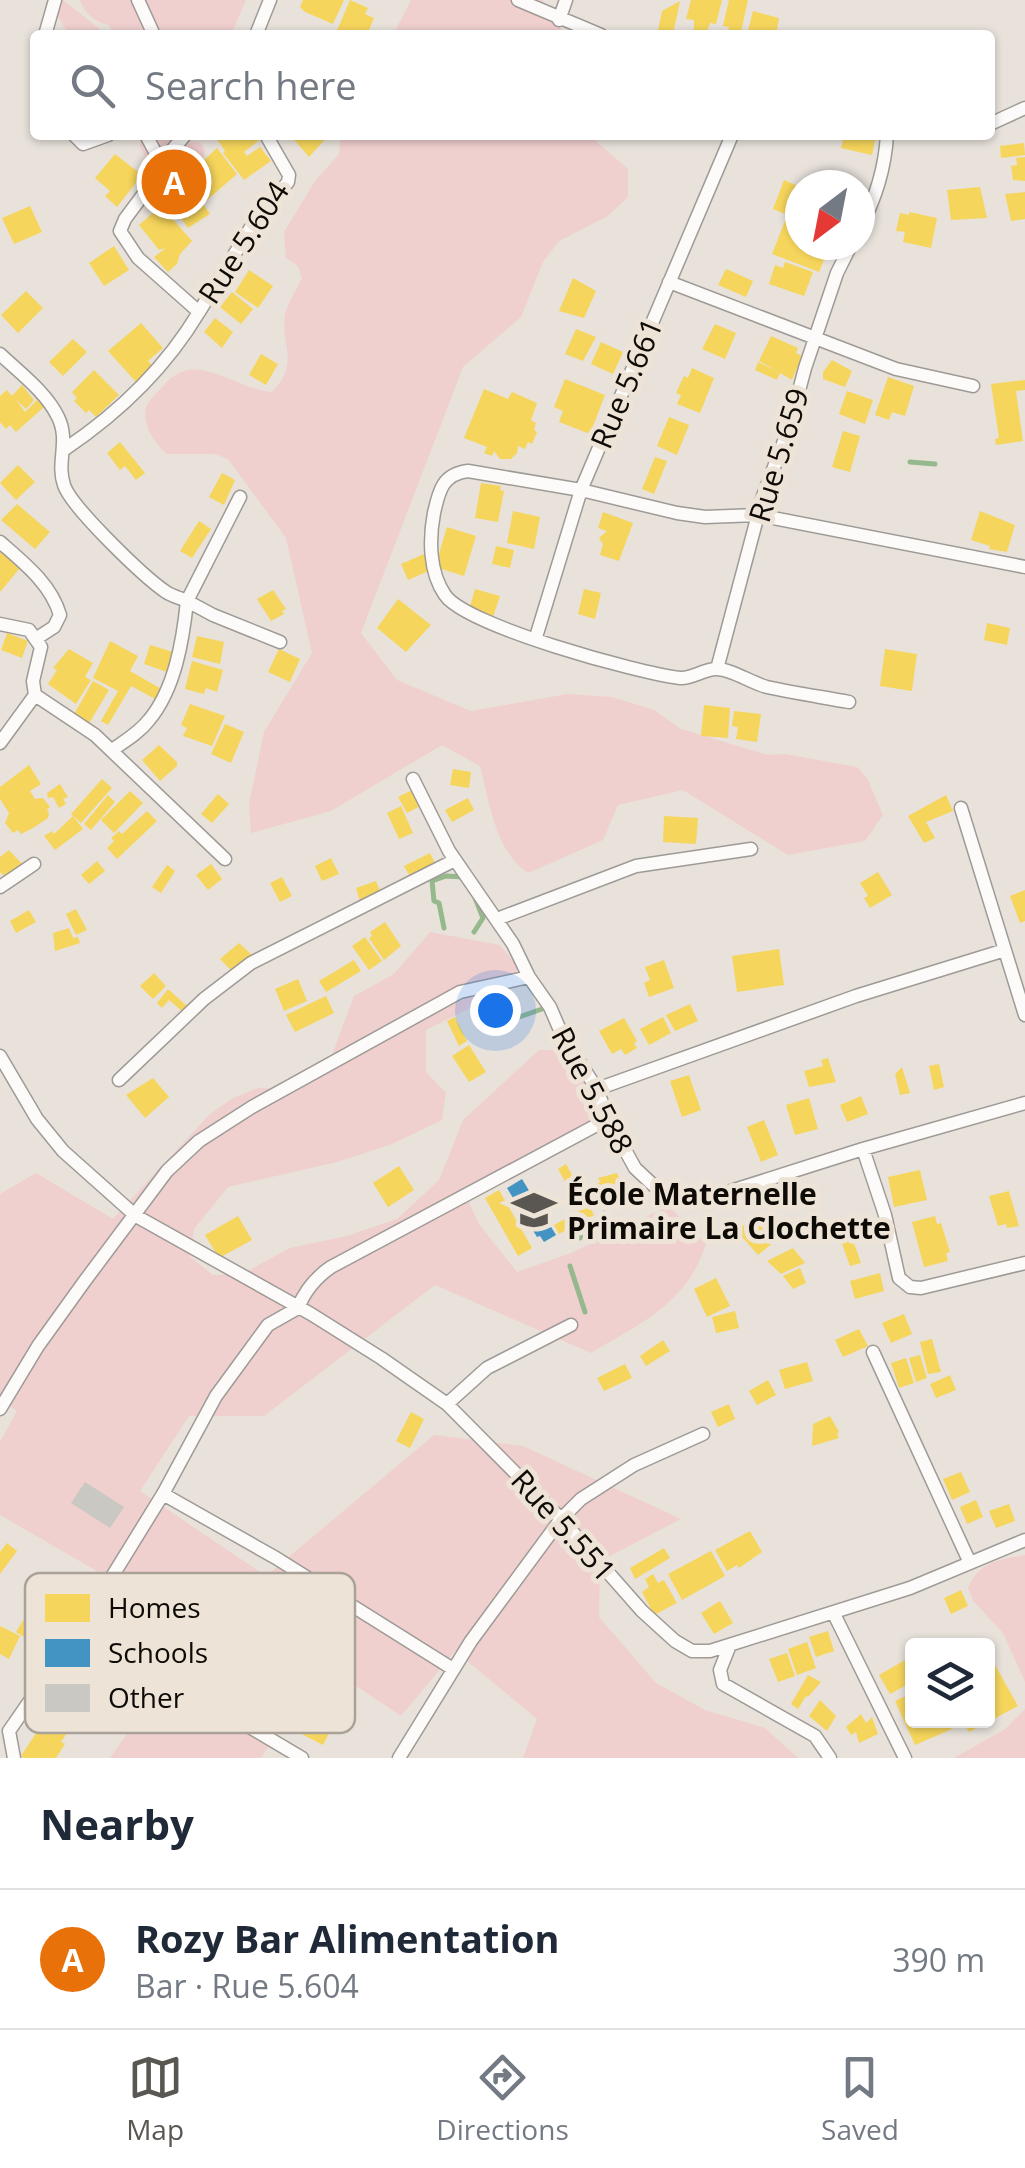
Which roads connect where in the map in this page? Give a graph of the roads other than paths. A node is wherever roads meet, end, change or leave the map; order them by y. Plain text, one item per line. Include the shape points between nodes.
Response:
1 (55, 0) edge
2 (138, 0) edge
3 (270, 0) edge
4 (518, 0) edge
5 (566, 0) edge
6 (560, 20) junction
7 (47, 30) edge
8 (152, 30) edge
9 (258, 30) edge
10 (588, 30) edge
11 (1025, 108) edge
12 (995, 122) edge
13 (148, 140) edge
14 (181, 140) edge
15 (269, 140) edge
16 (730, 140) edge
17 (886, 140) edge
18 (160, 163) junction
19 (875, 197) edge
20 (844, 260) edge
21 (669, 282) junction
22 (199, 312) junction
23 (816, 340) junction
24 (1, 356) edge
25 (973, 386) dead end
26 (65, 449) junction
27 (581, 490) junction
28 (240, 497) dead end
29 (758, 515) junction
30 (0, 542) edge
31 (1025, 567) edge
32 (187, 601) junction
33 (0, 624) edge
34 (536, 637) junction
35 (37, 638) junction
36 (280, 642) dead end
37 (717, 669) junction
38 (35, 695) junction
39 (850, 702) dead end
40 (0, 743) edge
41 (112, 750) junction
42 (413, 780) dead end
43 (961, 808) dead end
44 (751, 849) dead end
45 (224, 859) dead end
46 (455, 860) junction
47 (34, 864) dead end
48 (0, 887) edge
49 (497, 919) junction
50 (1004, 950) junction
51 (529, 977) junction
52 (1025, 1015) edge
53 (0, 1056) edge
54 (119, 1080) dead end
55 (597, 1089) junction
56 (1025, 1103) edge
57 (608, 1119) junction
58 (863, 1149) junction
59 (136, 1216) junction
60 (1025, 1263) edge
61 (298, 1308) junction
62 (571, 1325) dead end
63 (873, 1352) dead end
64 (447, 1404) junction
65 (0, 1409) edge
66 (702, 1434) dead end
67 (163, 1494) junction
68 (561, 1518) junction
69 (1025, 1540) edge
70 (970, 1563) junction
71 (114, 1573) edge
72 (300, 1573) edge
73 (355, 1608) edge
74 (834, 1614) junction
75 (730, 1645) junction
76 (453, 1669) junction
77 (25, 1708) edge
78 (260, 1733) edge
79 (14, 1758) edge
80 (302, 1758) edge
81 (399, 1758) edge
82 (830, 1758) edge
83 (905, 1758) edge

1 - 7 street
2 - 8 street
3 - 9 street
4 - 6 street
5 - 6 street
6 - 10 street
11 - 12 street
13 - 18 street
14 - 18 street
15 - 22 street, Rue 5.604 via 288,182 252,224
16 - 21 street, Rue 5.661
17 - 19 street
18 - 22 street, Rue 5.604 via 120,231 138,258
20 - 23 street, Rue 5.659
21 - 23 street
21 - 27 street, Rue 5.661
22 - 26 street via 142,388
23 - 25 street via 896,369
23 - 29 street, Rue 5.659
24 - 26 street via 48,400
26 - 32 street via 65,490 168,594
27 - 29 street via 705,518
27 - 34 street, Rue 5.661
27 - 34 street via 468,470 443,482 431,549 446,596 464,613
28 - 32 street
29 - 31 street
29 - 37 street, Rue 5.659
30 - 35 street via 56,600 60,616
32 - 36 street
32 - 41 street via 165,696 140,730
33 - 35 street
34 - 37 street via 598,660 684,678
35 - 38 street
37 - 39 street
38 - 40 street
38 - 41 street
41 - 45 street
42 - 46 street, Rue 5.588
43 - 50 street
44 - 49 street via 636,866
46 - 49 street, Rue 5.588
46 - 54 street via 251,963
47 - 48 street
49 - 51 street, Rue 5.588
50 - 52 street
50 - 55 street
51 - 55 street, Rue 5.588
51 - 59 street via 460,992 252,1107 188,1151
53 - 59 street, Rue 5.551 via 63,1151
55 - 57 street, Rue 5.588
56 - 58 street, Rue 5.588
57 - 58 street, Rue 5.588 via 635,1168 653,1185 682,1196 716,1196
57 - 61 street via 331,1267
58 - 60 street via 905,1284 921,1288
59 - 61 street, Rue 5.551
59 - 65 street via 38,1346
61 - 64 street, Rue 5.551
61 - 67 street via 268,1325 226,1382
62 - 64 street via 487,1368
63 - 70 street
64 - 68 street, Rue 5.551
66 - 68 street via 634,1465
67 - 71 street
67 - 72 street
68 - 75 street, Rue 5.551 via 675,1641 692,1651
68 - 76 street
69 - 70 street, Rue 5.551
70 - 74 street, Rue 5.551
73 - 76 street
74 - 75 street, Rue 5.551
74 - 83 street
75 - 82 street via 720,1670 723,1684 815,1736
76 - 81 street
77 - 79 street via 9,1731
78 - 80 street

